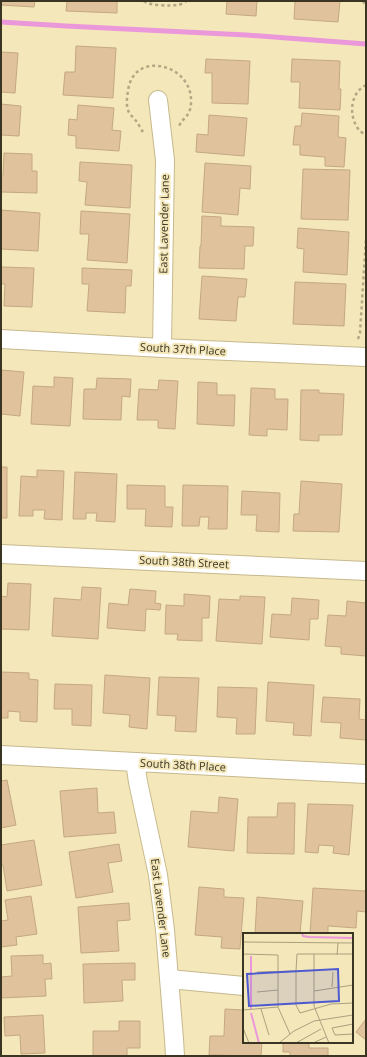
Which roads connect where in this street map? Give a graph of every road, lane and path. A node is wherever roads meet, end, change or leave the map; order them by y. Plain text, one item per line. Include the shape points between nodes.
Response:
1 (144, 1) edge
2 (186, 1) edge
3 (363, 1) edge
4 (366, 6) edge
5 (366, 85) edge
6 (158, 100) dead end
7 (179, 128) dead end
8 (146, 136) dead end
9 (366, 136) edge
10 (366, 238) edge
11 (1, 339) edge
12 (358, 340) dead end
13 (162, 348) junction
14 (366, 357) edge
15 (1, 554) edge
16 (366, 571) edge
17 (1, 755) edge
18 (135, 762) junction
19 (366, 774) edge
20 (169, 979) junction
21 (243, 986) edge
22 (175, 1056) edge

1 - 2 path via 179,5
3 - 4 path
5 - 9 path via 355,95 352,107 353,120
6 - 13 street, East Lavender Lane via 165,160
7 - 8 path via 189,113 189,88 182,77 170,68 145,67 136,73 128,85 126,99 128,111
10 - 12 path
11 - 13 street, South 37th Place
13 - 14 street, South 37th Place
15 - 16 street, South 38th Street
17 - 18 street, South 38th Place
18 - 19 street, South 38th Place
18 - 20 street, East Lavender Lane via 158,875
20 - 21 street
20 - 22 street, East Lavender Lane

